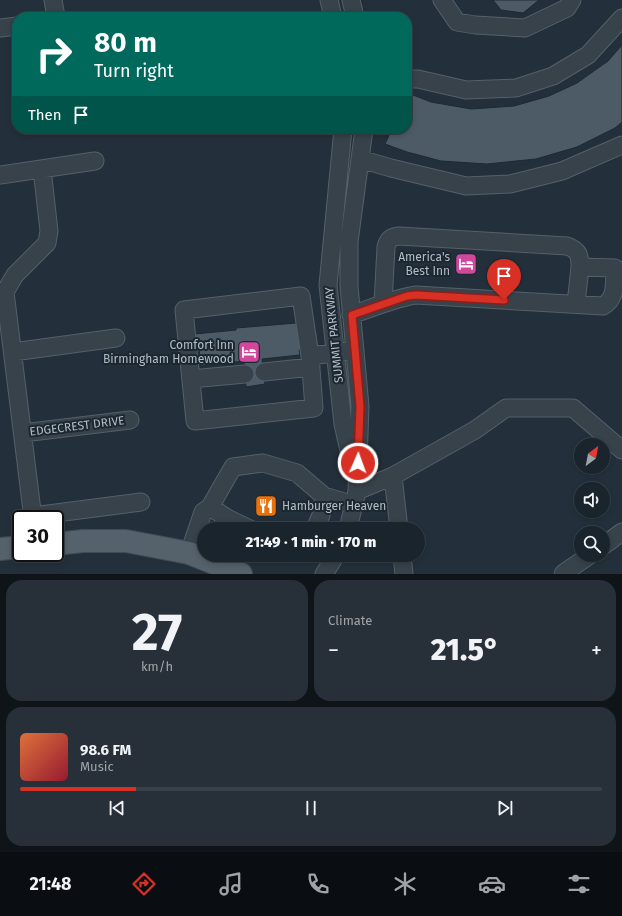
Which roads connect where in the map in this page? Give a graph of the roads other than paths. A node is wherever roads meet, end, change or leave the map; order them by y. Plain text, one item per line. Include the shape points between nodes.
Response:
1 (53, 0) edge
2 (329, 0) edge
3 (351, 0) edge
4 (442, 0) edge
5 (572, 0) edge
6 (55, 12) edge
7 (332, 12) edge
8 (354, 12) edge
9 (622, 18) edge
10 (12, 27) edge
11 (0, 28) edge
12 (412, 79) edge
13 (343, 134) edge
14 (363, 134) edge
15 (622, 145) edge
16 (360, 159) junction
17 (95, 161) dead end
18 (42, 169) junction
19 (0, 175) edge
20 (580, 267) junction
21 (383, 304) junction
22 (576, 304) junction
23 (352, 315) junction
24 (116, 338) dead end
25 (355, 350) junction
26 (13, 352) junction
27 (335, 353) junction
28 (310, 362) junction
29 (264, 372) dead end
30 (245, 374) dead end
31 (191, 379) junction
32 (130, 420) dead end
33 (23, 433) junction
34 (622, 450) edge
35 (393, 476) junction
36 (324, 496) junction
37 (356, 498) junction
38 (141, 502) dead end
39 (210, 507) junction
40 (32, 510) edge
41 (64, 513) edge
42 (235, 522) edge
43 (318, 522) edge
44 (350, 522) edge
45 (398, 522) edge
46 (622, 532) edge
47 (610, 541) edge
48 (64, 543) edge
49 (12, 548) edge
50 (0, 549) edge
51 (189, 553) junction
52 (332, 562) edge
53 (403, 562) edge
54 (580, 562) edge
55 (241, 574) edge
56 (324, 574) edge
57 (404, 574) edge
58 (564, 574) edge

1 - 6 street
2 - 7 street
3 - 8 street
4 - 5 street via 457,22 525,28 567,8
9 - 12 street via 588,55 553,76 516,88 466,90
10 - 11 street
13 - 27 street, SUMMIT PARKWAY via 328,285
14 - 16 street, SUMMIT PARKWAY
15 - 16 street via 562,171 510,184 466,186
16 - 23 street, SUMMIT PARKWAY via 349,242
17 - 18 street
18 - 19 street
18 - 26 street, EDGECREST DRIVE via 49,230 47,243 15,275 5,292
20 - 21 street via 578,252 567,246 392,237 386,247
20 - 22 street
20 - 22 street via 615,268 613,296 610,302 603,306
21 - 22 street via 416,295
21 - 23 street
23 - 25 street, SUMMIT PARKWAY
24 - 26 street
25 - 27 street
25 - 37 street, SUMMIT PARKWAY via 360,406
26 - 33 street, EDGECREST DRIVE
27 - 28 street
27 - 37 street, SUMMIT PARKWAY via 343,424
28 - 29 street
28 - 31 street via 314,408 195,421
28 - 31 street via 301,296 184,310
30 - 31 street
32 - 33 street, EDGECREST DRIVE
33 - 40 street, EDGECREST DRIVE
34 - 35 street via 573,408 506,408 475,430
35 - 37 street
35 - 45 street
36 - 37 street
36 - 39 street via 297,473 263,463 233,468
36 - 43 street
37 - 44 street, SUMMIT PARKWAY
38 - 41 street, EDGECREST DRIVE
39 - 42 street
39 - 51 street via 203,512
46 - 47 street
48 - 51 main road via 126,541
49 - 50 main road
51 - 55 main road
52 - 56 street
53 - 57 street
54 - 58 street

